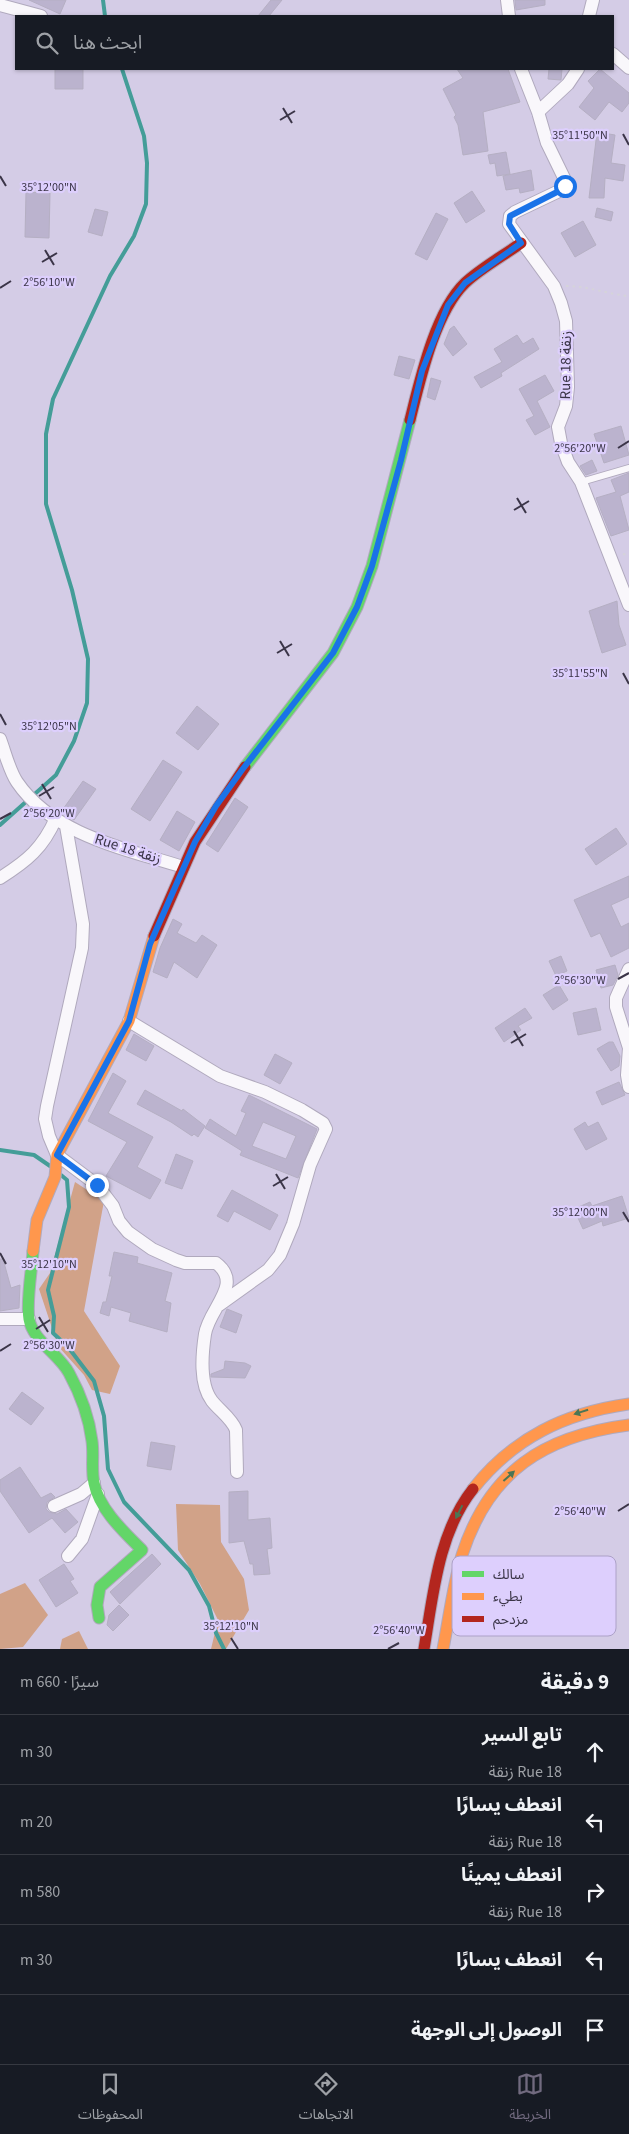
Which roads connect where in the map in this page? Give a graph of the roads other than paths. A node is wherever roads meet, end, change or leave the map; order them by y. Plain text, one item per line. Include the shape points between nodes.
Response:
1 (507, 0) edge
2 (593, 0) edge
3 (0, 5) edge
4 (37, 15) edge
5 (509, 15) edge
6 (589, 15) edge
7 (614, 55) edge
8 (629, 68) edge
9 (521, 70) edge
10 (577, 70) edge
11 (538, 112) junction
12 (521, 243) junction
13 (629, 468) edge
14 (580, 482) junction
15 (629, 605) edge
16 (0, 739) edge
17 (61, 822) junction
18 (183, 867) junction
19 (0, 878) edge
20 (629, 969) edge
21 (129, 1021) junction
22 (629, 1087) edge
23 (57, 1158) junction
24 (217, 1306) junction
25 (0, 1319) edge
26 (29, 1319) junction
27 (629, 1404) edge
28 (629, 1425) edge
29 (237, 1472) dead end
30 (96, 1488) junction
31 (54, 1506) dead end
32 (68, 1556) dead end
33 (463, 1556) edge
34 (452, 1606) edge
35 (99, 1618) dead end
36 (424, 1649) edge
37 (443, 1649) edge

1 - 5 street
2 - 6 street
3 - 4 street
7 - 8 street
9 - 11 street, Rue 18 زنقة
10 - 11 street via 568,84
11 - 12 street, Rue 18 زنقة via 565,186 510,216 509,224
12 - 14 street, Rue 18 زنقة via 554,286 566,321 568,387 566,406 558,427 568,462
12 - 18 main road via 465,283 448,305 422,371 372,566 344,635 216,806
13 - 14 lane
14 - 15 street, Rue 18 زنقة
16 - 17 street, Rue 18 زنقة via 16,782
17 - 18 street, Rue 18 زنقة via 102,842
17 - 19 street via 26,862
17 - 23 street via 83,924 74,992 45,1119
18 - 21 main road via 145,958
20 - 22 street via 616,998 629,1048
21 - 23 main road
21 - 24 street via 220,1076 302,1110 326,1128 280,1255 268,1270
23 - 24 street via 97,1185 113,1206 119,1222 140,1241 162,1255 185,1263 216,1263 224,1269 228,1278
23 - 26 main road via 55,1177 37,1220 33,1242
24 - 29 street via 206,1332 204,1378 211,1400 236,1430
25 - 26 street
26 - 30 main road via 35,1334 69,1373 86,1409
27 -> 36 main road via 591,1409 553,1422 520,1442 478,1482 448,1536
33 -> 28 main road via 478,1515 503,1481 534,1453 570,1435 606,1426
30 - 31 street
30 - 32 street via 82,1540
30 - 35 main road via 116,1523 142,1550 100,1587
37 -> 34 main road

